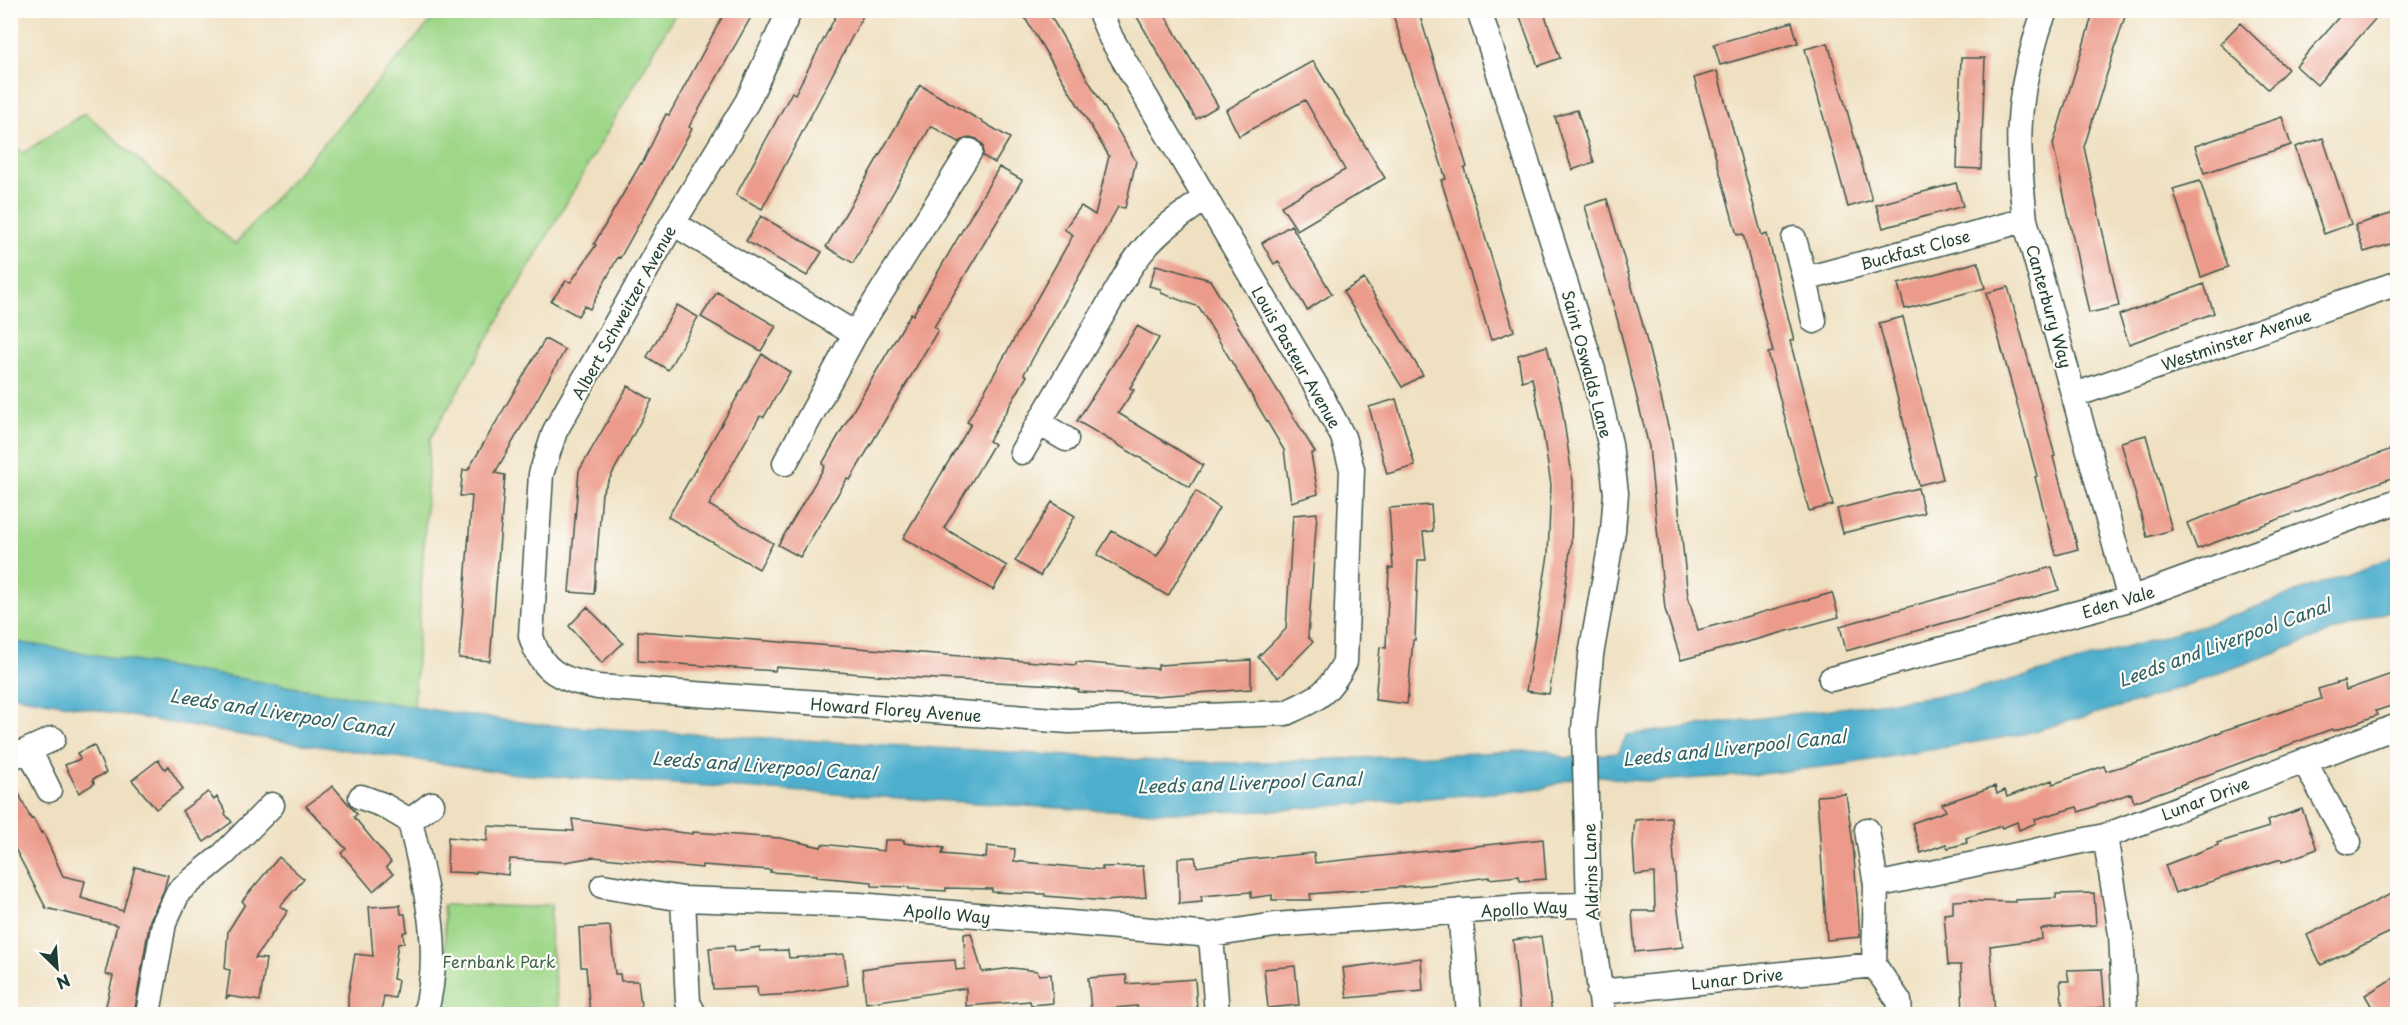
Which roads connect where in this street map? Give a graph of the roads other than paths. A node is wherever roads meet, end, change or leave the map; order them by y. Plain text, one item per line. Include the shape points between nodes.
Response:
1 (790, 10) edge
2 (1099, 10) edge
3 (1479, 10) edge
4 (2042, 12) edge
5 (970, 151) dead end
6 (1206, 198) junction
7 (2025, 220) junction
8 (673, 223) junction
9 (1794, 239) dead end
10 (1805, 279) junction
11 (2397, 283) edge
12 (1814, 321) dead end
13 (855, 334) junction
14 (2074, 395) junction
15 (1039, 423) junction
16 (1066, 439) dead end
17 (1022, 452) dead end
18 (785, 463) dead end
19 (2397, 501) edge
20 (2130, 599) junction
21 (531, 636) joint
22 (1831, 679) dead end
23 (1287, 713) joint
24 (2397, 726) edge
25 (1584, 729) joint
26 (53, 739) dead end
27 (20, 754) edge
28 (2304, 761) junction
29 (49, 790) dead end
30 (361, 797) dead end
31 (432, 804) dead end
32 (272, 805) dead end
33 (410, 821) junction
34 (1867, 830) dead end
35 (2105, 836) junction
36 (2349, 842) dead end
37 (1876, 885) junction
38 (603, 886) dead end
39 (683, 898) junction
40 (1589, 905) junction
41 (1460, 911) junction
42 (1211, 935) junction
43 (1874, 965) junction
44 (1601, 1003) edge
45 (147, 1014) edge
46 (424, 1014) edge
47 (694, 1014) edge
48 (1217, 1014) edge
49 (1469, 1014) edge
50 (1900, 1014) edge
51 (2125, 1014) edge

1 - 8 street, Albert Schweitzer Avenue via 747,102
2 - 6 street, Louis Pasteur Avenue via 1111,38
3 - 25 street, Saint Oswalds Lane via 1589,359 1610,444 1616,493 1613,531 1591,655
4 - 7 street, Canterbury Way via 2025,72 2019,119 2018,160
5 - 13 street
6 - 15 street via 1147,244
6 - 23 street, Louis Pasteur Avenue via 1316,386 1342,437 1352,470 1345,662 1332,686
7 - 10 street, Buckfast Close
7 - 14 street, Canterbury Way
8 - 13 street
8 - 21 street, Albert Schweitzer Avenue via 555,431 541,474
9 - 10 street
10 - 12 street
11 - 14 street, Westminster Avenue
13 - 18 street
14 - 20 street, Canterbury Way
15 - 16 street
15 - 17 street
19 - 20 street, Eden Vale
20 - 22 street, Eden Vale
21 - 23 street, Howard Florey Avenue via 536,654 547,668 565,680 598,687 1069,721
24 - 28 street, Lunar Drive
25 - 40 street, Aldrins Lane
26 - 27 street
27 - 29 street
28 - 35 street, Lunar Drive
28 - 36 street
30 - 33 street
31 - 33 street
32 - 45 street via 224,854 179,891 165,923
33 - 46 street via 432,928 432,988
34 - 37 street
35 - 37 street, Lunar Drive
35 - 51 street via 2121,934
37 - 43 street
38 - 39 street, Apollo Way
39 - 42 street, Apollo Way via 859,905
39 - 47 street via 688,1002
40 - 41 street, Apollo Way
40 - 44 street, Aldrins Lane
41 - 42 street, Apollo Way
41 - 49 street, Apollo Way
42 - 48 street
43 - 44 street, Lunar Drive
43 - 50 street via 1899,1001

